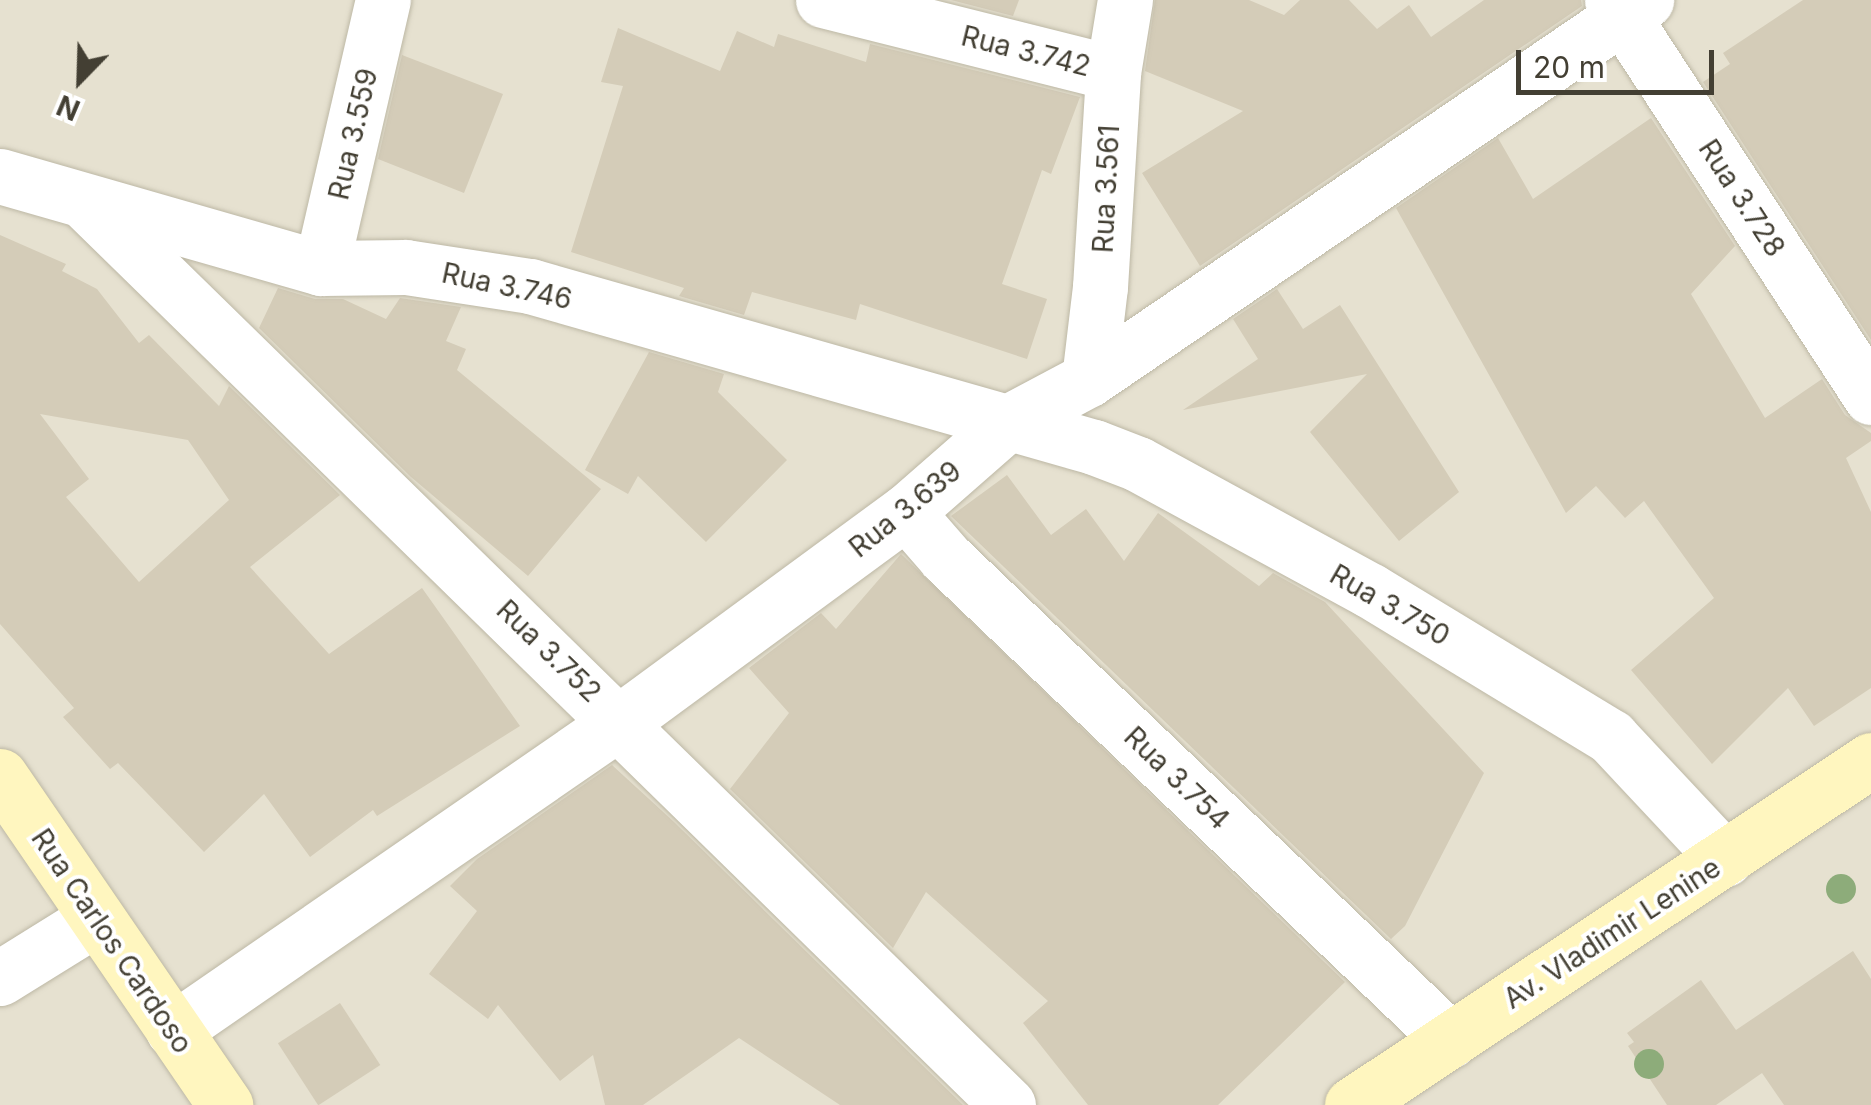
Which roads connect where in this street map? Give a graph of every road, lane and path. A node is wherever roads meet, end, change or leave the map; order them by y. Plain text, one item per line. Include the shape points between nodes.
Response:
1 (382, 0) edge
2 (823, 0) edge
3 (1125, 0) edge
4 (1627, 5) edge
5 (1113, 72) junction
6 (0, 176) edge
7 (85, 202) junction
8 (321, 268) junction
9 (1089, 379) junction
10 (1871, 397) edge
11 (1010, 422) junction
12 (906, 512) junction
13 (621, 721) junction
14 (1871, 760) edge
15 (0, 776) edge
16 (1725, 859) junction
17 (95, 919) junction
18 (0, 978) edge
19 (173, 1030) junction
20 (1452, 1040) junction
21 (225, 1105) edge
22 (1008, 1105) edge
23 (1352, 1105) edge

1 - 8 street, Rua 3.559
2 - 5 street, Rua 3.742
3 - 5 street, Rua 3.561
4 - 9 street, Rua 3.639
4 - 10 street, Rua 3.728
5 - 9 street, Rua 3.561
6 - 7 street, Rua 3.746
7 - 8 street, Rua 3.746
7 - 13 street, Rua 3.752
8 - 11 street, Rua 3.746 via 406,267 505,280
9 - 11 street, Rua 3.639
11 - 12 street, Rua 3.639
11 - 16 street, Rua 3.750 via 1138,464 1371,591 1611,737
12 - 13 street, Rua 3.639
12 - 20 street, Rua 3.754 via 946,558
13 - 19 street, Rua 3.639
13 - 22 street, Rua 3.752
14 - 16 main road, Av. Vladimir Lenine
15 - 17 main road, Rua Carlos Cardoso
16 - 20 main road, Av. Vladimir Lenine
17 - 18 street
17 - 19 main road, Rua Carlos Cardoso
19 - 21 main road, Rua Carlos Cardoso
20 - 23 main road, Av. Vladimir Lenine

